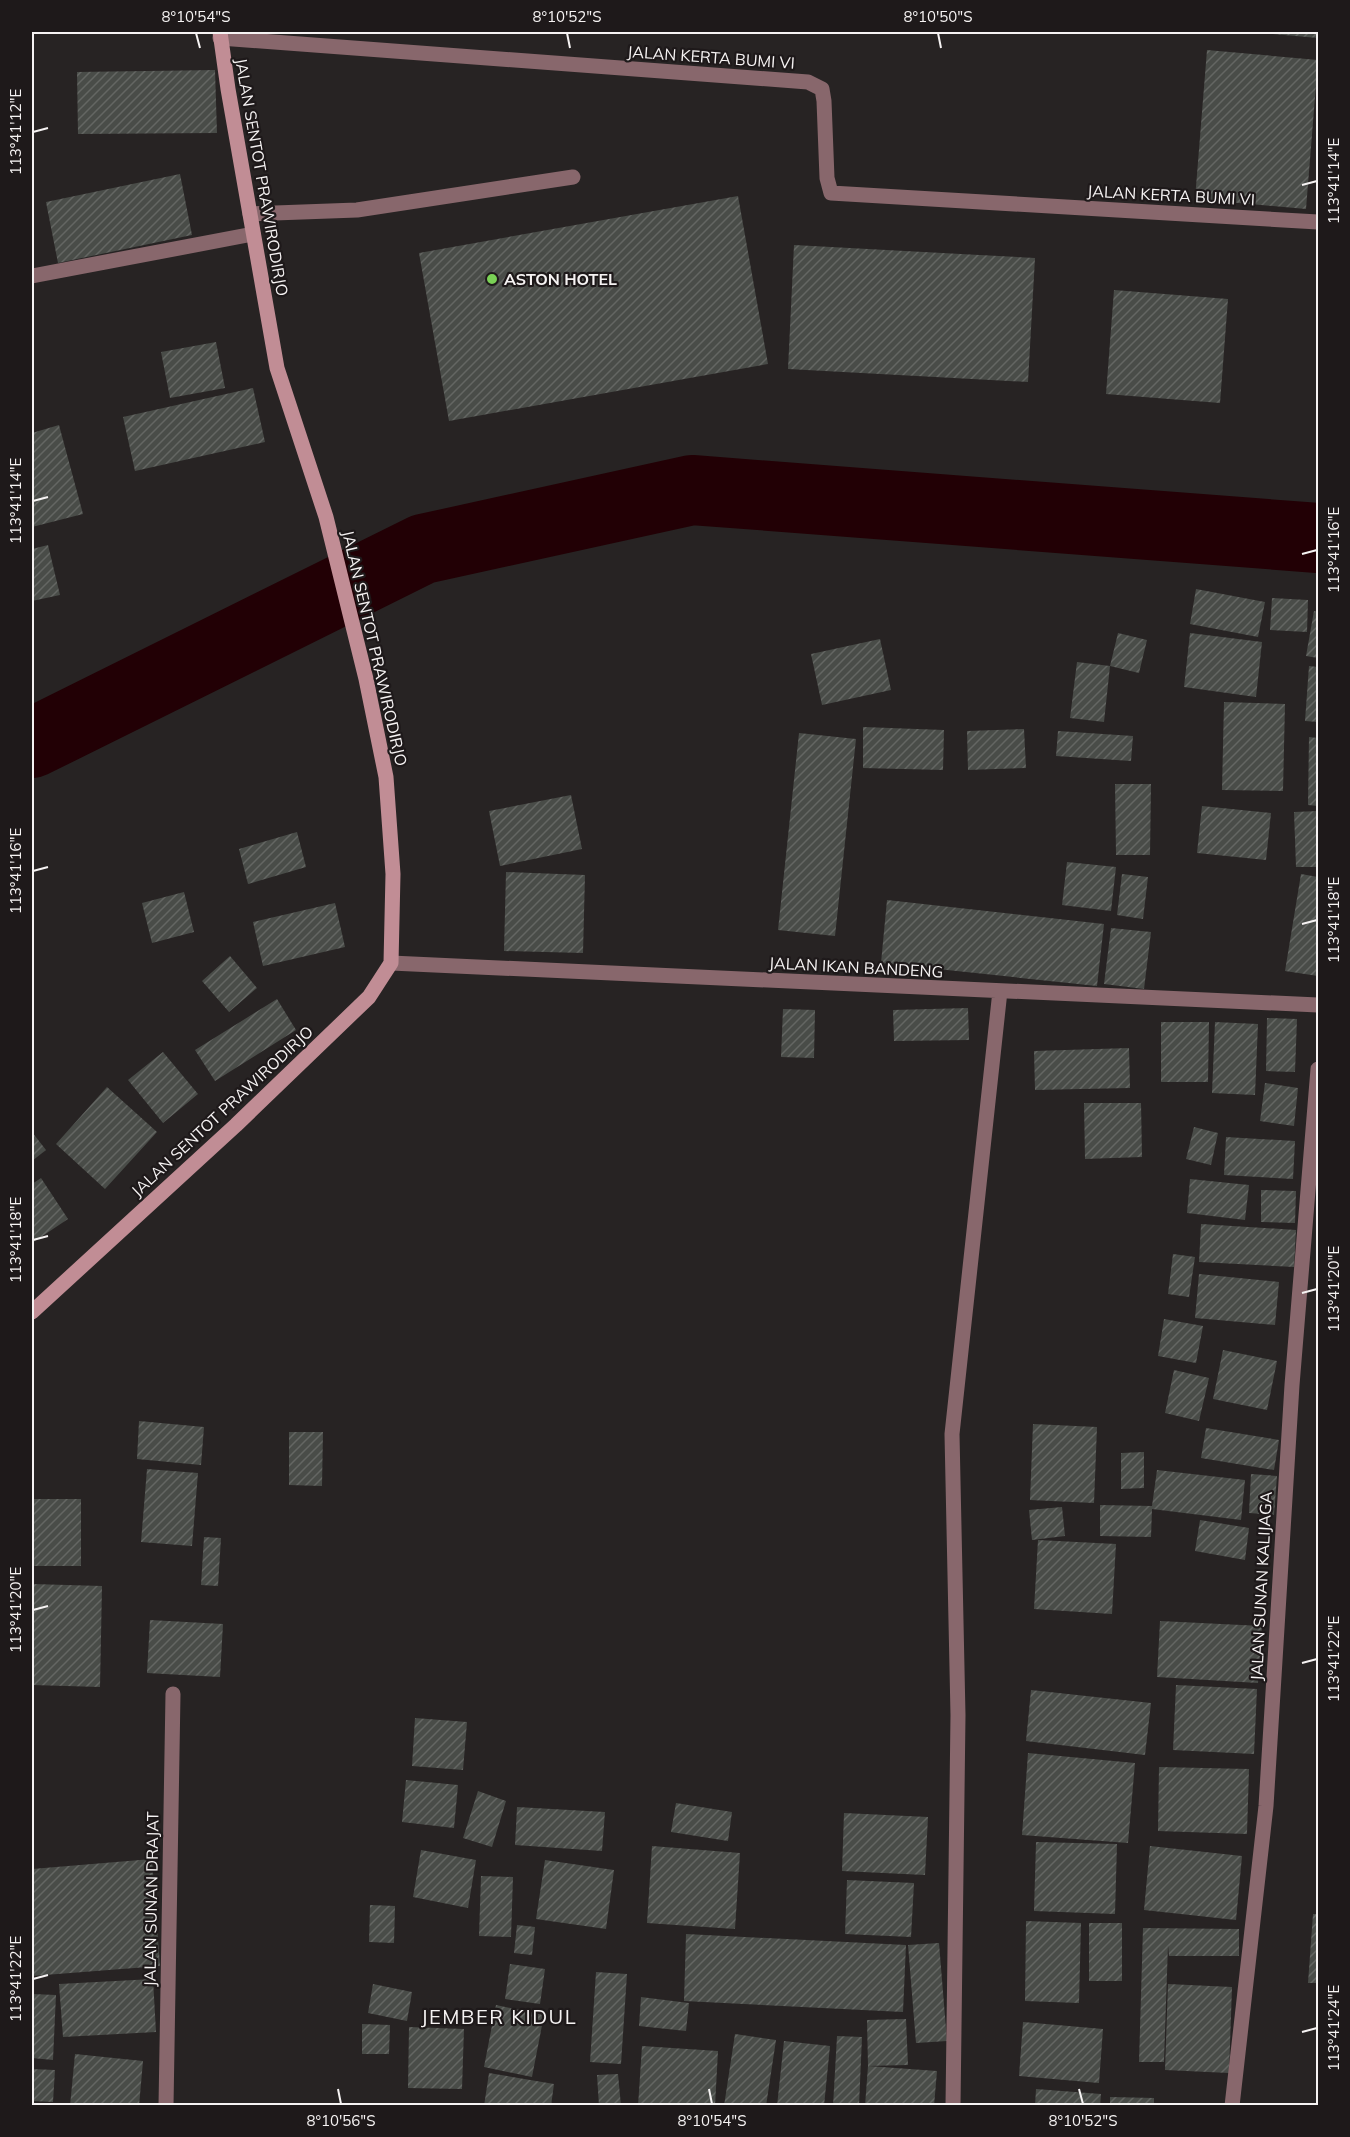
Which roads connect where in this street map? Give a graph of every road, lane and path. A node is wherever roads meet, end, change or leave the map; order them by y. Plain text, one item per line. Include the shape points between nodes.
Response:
1 (220, 35) edge
2 (573, 177) dead end
3 (250, 214) junction
4 (1318, 222) edge
5 (253, 234) junction
6 (32, 276) edge
7 (392, 963) junction
8 (1000, 991) junction
9 (1318, 1005) edge
10 (1318, 1069) edge
11 (32, 1312) edge
12 (172, 1694) dead end
13 (166, 2106) edge
14 (953, 2106) edge
15 (1232, 2106) edge

1 - 3 street, JALAN SENTOT PRAWIRODIRJO
1 - 4 street, JALAN KERTA BUMI VI via 808,82 822,89 831,193
2 - 3 street via 357,210
3 - 5 street, JALAN SENTOT PRAWIRODIRJO
5 - 6 street
5 - 7 street, JALAN SENTOT PRAWIRODIRJO via 277,368 326,517 386,777 393,874
7 - 8 street, JALAN IKAN BANDENG
7 - 11 street, JALAN SENTOT PRAWIRODIRJO via 369,997
8 - 9 street, JALAN IKAN BANDENG
8 - 14 street via 952,1434 957,1715
10 - 15 street, JALAN SUNAN KALIJAGA via 1291,1397 1266,1806
12 - 13 street, JALAN SUNAN DRAJAT

